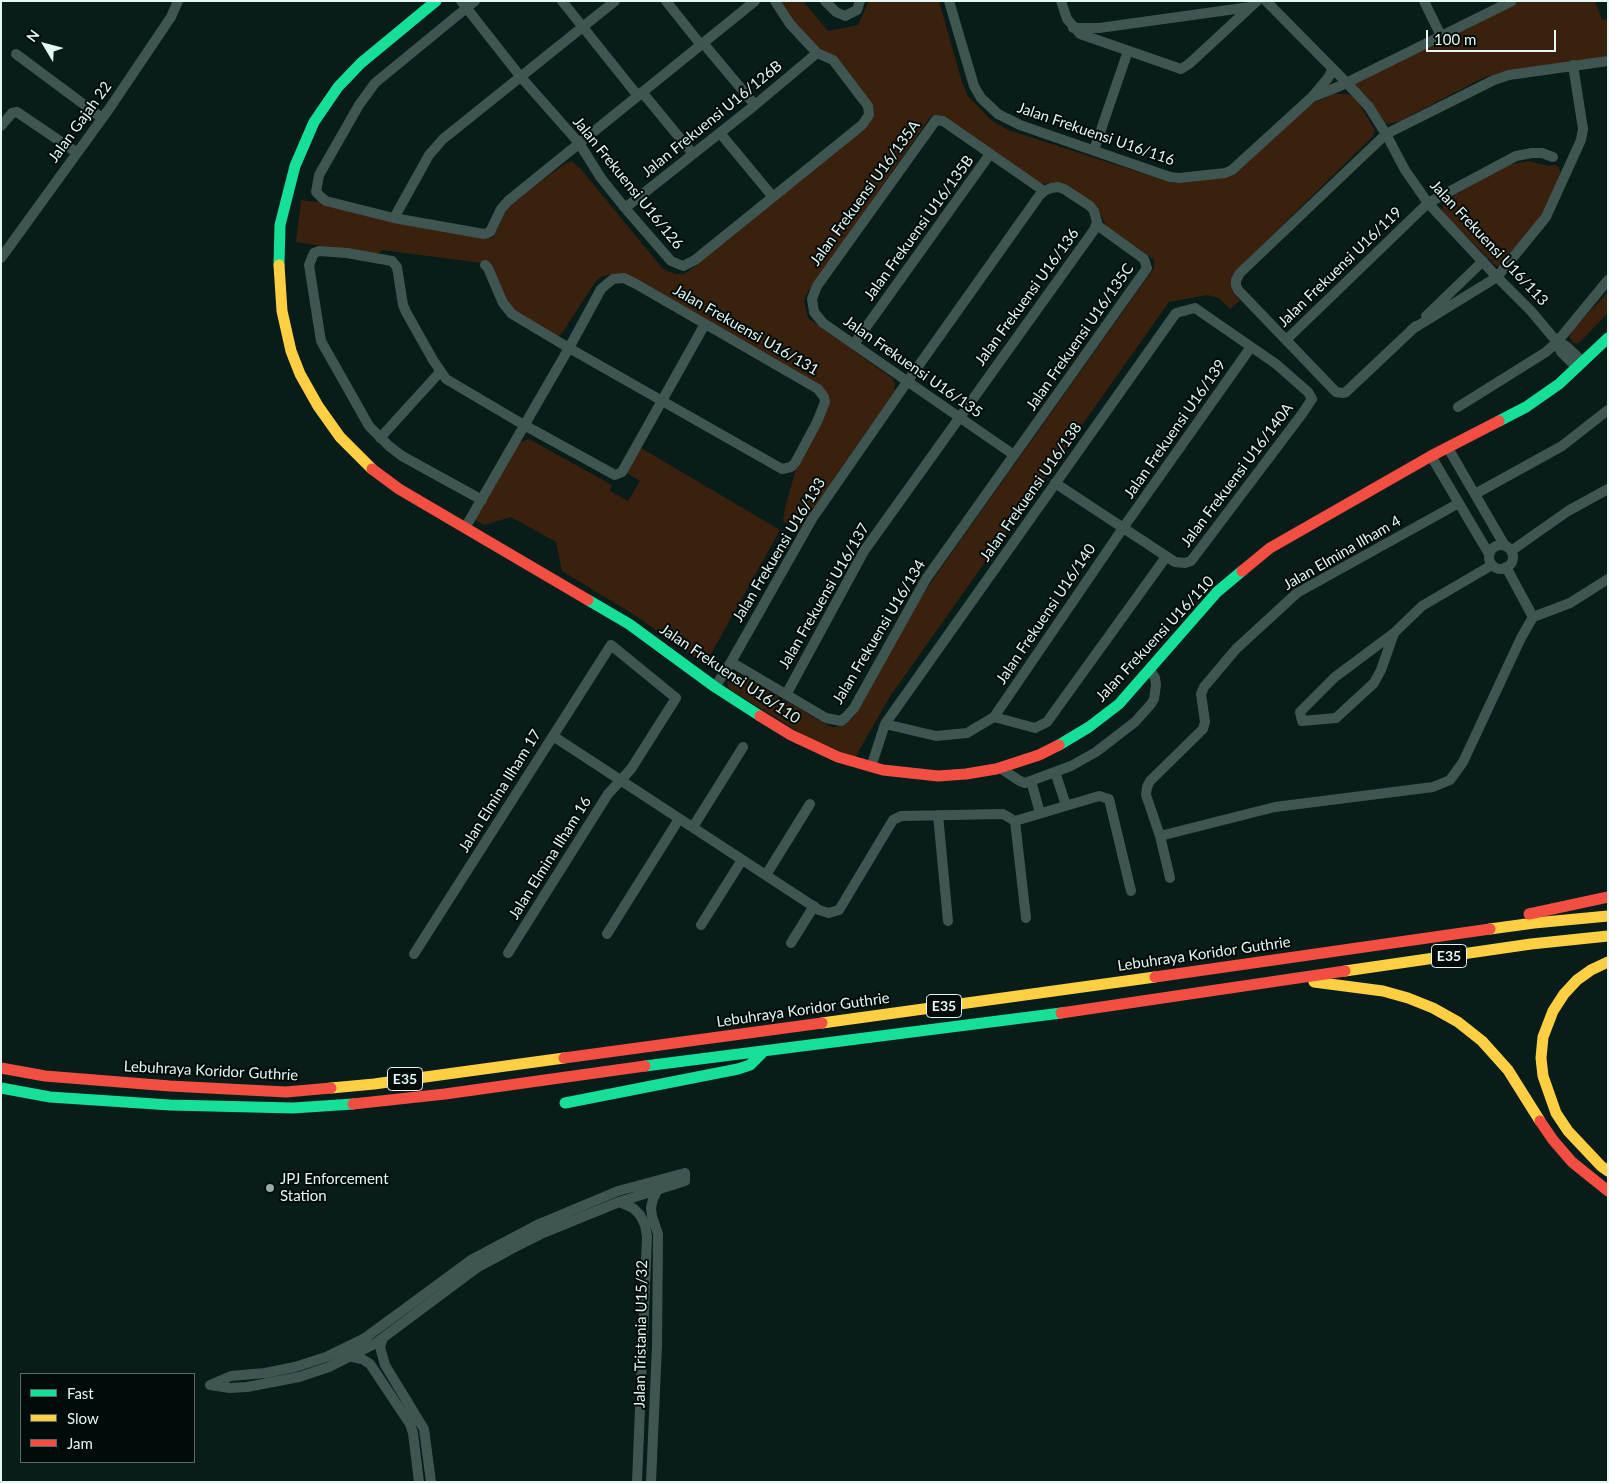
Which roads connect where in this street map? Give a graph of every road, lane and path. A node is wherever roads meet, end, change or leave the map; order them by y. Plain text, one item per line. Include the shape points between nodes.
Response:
1 (178, 1) edge
2 (436, 1) edge
3 (475, 1) edge
4 (562, 1) edge
5 (615, 1) edge
6 (666, 1) edge
7 (754, 1) edge
8 (775, 1) edge
9 (825, 1) edge
10 (860, 1) edge
11 (949, 1) edge
12 (1061, 1) edge
13 (1424, 1) edge
14 (1512, 1) edge
15 (1262, 3) edge
16 (464, 5) edge
17 (583, 27) junction
18 (1073, 28) junction
19 (1441, 36) junction
20 (702, 44) junction
21 (1128, 51) junction
22 (817, 53) junction
23 (16, 54) dead end
24 (1608, 61) edge
25 (1573, 66) junction
26 (1333, 69) junction
27 (520, 76) junction
28 (1346, 82) junction
29 (640, 94) junction
30 (1312, 97) junction
31 (755, 105) junction
32 (102, 118) junction
33 (1, 126) edge
34 (720, 133) junction
35 (1386, 134) junction
36 (578, 143) junction
37 (1094, 150) junction
38 (76, 152) junction
39 (693, 154) junction
40 (990, 154) junction
41 (1553, 157) dead end
42 (1044, 191) junction
43 (773, 196) junction
44 (1428, 203) junction
45 (626, 208) junction
46 (394, 218) junction
47 (1097, 226) junction
48 (1, 258) edge
49 (1483, 262) junction
50 (485, 265) dead end
51 (1497, 277) junction
52 (1608, 280) edge
53 (813, 292) joint
54 (705, 324) junction
55 (1411, 330) junction
56 (1608, 338) edge
57 (1286, 340) junction
58 (1557, 342) junction
59 (854, 344) junction
60 (1251, 347) junction
61 (569, 348) junction
62 (1580, 365) junction
63 (440, 372) junction
64 (907, 382) junction
65 (1312, 399) joint
66 (662, 401) junction
67 (1458, 407) dead end
68 (1608, 410) edge
69 (959, 417) junction
70 (524, 425) junction
71 (380, 438) junction
72 (1448, 448) junction
73 (1014, 455) junction
74 (1431, 456) junction
75 (1055, 484) junction
76 (1608, 489) edge
77 (1475, 494) junction
78 (482, 500) junction
79 (1459, 503) junction
80 (465, 528) junction
81 (1122, 528) junction
82 (1508, 548) junction
83 (1489, 554) junction
84 (1166, 557) junction
85 (1492, 565) junction
86 (1506, 567) junction
87 (1608, 579) edge
88 (1533, 617) junction
89 (1394, 633) junction
90 (731, 662) junction
91 (1150, 670) junction
92 (715, 687) junction
93 (786, 693) junction
94 (676, 698) joint
95 (994, 717) junction
96 (885, 724) junction
97 (553, 736) junction
98 (743, 747) dead end
99 (871, 767) junction
100 (1000, 768) junction
101 (1055, 772) junction
102 (620, 780) junction
103 (1031, 781) junction
104 (810, 804) dead end
105 (1066, 805) junction
106 (1040, 813) junction
107 (938, 815) junction
108 (679, 819) junction
109 (1015, 820) junction
110 (693, 827) junction
111 (1160, 836) junction
112 (742, 860) junction
113 (766, 875) junction
114 (1170, 878) dead end
115 (1131, 891) dead end
116 (1608, 897) edge
117 (814, 906) junction
118 (1608, 916) edge
119 (1026, 918) dead end
120 (948, 922) dead end
121 (701, 925) dead end
122 (607, 934) dead end
123 (1608, 936) edge
124 (791, 943) dead end
125 (1364, 947) junction
126 (508, 953) dead end
127 (414, 954) dead end
128 (1608, 962) edge
129 (1291, 980) junction
130 (763, 1052) junction
131 (1, 1068) edge
132 (1, 1088) edge
133 (565, 1103) dead end
134 (1608, 1171) edge
135 (658, 1189) junction
136 (1608, 1191) edge
137 (618, 1202) junction
138 (657, 1309) junction
139 (644, 1310) junction
140 (383, 1338) junction
141 (352, 1357) junction
142 (419, 1482) edge
143 (431, 1482) edge
144 (636, 1482) edge
145 (651, 1482) edge

1 - 32 street, Jalan Gajah 22 via 171,17
2 - 80 main road, Jalan Frekuensi U16/110 via 361,63 338,86 314,122 295,166 283,208 279,279 291,351 318,406 340,437 375,472
3 - 16 street
4 - 17 street
5 - 17 street
6 - 20 street
7 - 20 street
8 - 22 street via 790,24
9 - 10 street via 845,16 857,10
11 - 37 street, Jalan Frekuensi U16/116 via 980,98 1009,120
12 - 18 street
13 - 19 street
14 - 19 street
15 - 18 street via 1099,28
15 - 21 street via 1181,69
15 - 26 street, Jalan Frekuensi U16/113
16 - 27 street, Jalan Frekuensi U16/126
16 - 46 street via 375,83 319,175 316,192 326,201
17 - 27 street
17 - 29 street
18 - 21 street via 1080,34
19 - 28 street
20 - 29 street
20 - 31 street
21 - 37 street
22 - 31 street, Jalan Frekuensi U16/126B
22 - 43 street, Jalan Frekuensi U16/126 via 833,60 868,106 869,115 862,125
23 - 32 street
24 - 25 street
25 - 35 street via 1494,80
25 - 51 street via 1583,130 1581,140 1546,217
26 - 28 street, Jalan Frekuensi U16/113
26 - 30 street, Jalan Frekuensi U16/116
27 - 36 street, Jalan Frekuensi U16/126
27 - 46 street via 443,139 429,155
28 - 30 street
28 - 35 street, Jalan Frekuensi U16/113
29 - 36 street
29 - 39 street
30 - 37 street, Jalan Frekuensi U16/116 via 1238,166 1225,173 1170,177
31 - 34 street, Jalan Frekuensi U16/126B
32 - 38 street, Jalan Gajah 22
33 - 38 street via 15,111
34 - 39 street, Jalan Frekuensi U16/126B
34 - 43 street
35 - 44 street, Jalan Frekuensi U16/113
35 - 57 street, Jalan Frekuensi U16/119 via 1237,277 1238,290
36 - 45 street, Jalan Frekuensi U16/126
36 - 46 street via 508,201 487,234
38 - 48 street, Jalan Gajah 22
39 - 45 street, Jalan Frekuensi U16/126B
40 - 42 street, Jalan Frekuensi U16/135A
40 - 53 street, Jalan Frekuensi U16/135A via 943,121 936,120
40 - 59 street, Jalan Frekuensi U16/135B
41 - 44 street, Jalan Frekuensi U16/119 via 1542,153 1516,156
42 - 47 street, Jalan Frekuensi U16/136 via 1058,187 1084,202 1094,211
42 - 64 street
43 - 45 street, Jalan Frekuensi U16/126 via 695,260 683,266 672,261
44 - 49 street, Jalan Frekuensi U16/113
44 - 57 street, Jalan Frekuensi U16/119
47 - 69 street, Jalan Frekuensi U16/136
47 - 73 street, Jalan Frekuensi U16/135C via 1144,259 1147,268
49 - 51 street, Jalan Frekuensi U16/113
49 - 55 street
50 - 61 street via 503,303 512,314
51 - 55 street
51 - 58 street, Jalan Frekuensi U16/113
52 - 58 street
53 - 59 street, Jalan Frekuensi U16/135 via 812,306 818,318
54 - 61 street, Jalan Frekuensi U16/131 via 624,278 613,279 601,289
54 - 66 street
54 - 66 street, Jalan Frekuensi U16/131 via 822,393 823,408 795,463 782,469
55 - 57 street via 1346,392 1339,394
56 - 62 main road, Jalan Frekuensi U16/110
58 - 62 street, Jalan Frekuensi U16/113 via 1561,352
58 - 67 street
59 - 64 street, Jalan Frekuensi U16/135
60 - 65 street, Jalan Frekuensi U16/138 via 1276,364
60 - 75 street, Jalan Frekuensi U16/138 via 1195,308 1176,313
60 - 81 street, Jalan Frekuensi U16/139
61 - 66 street, Jalan Frekuensi U16/131
61 - 70 street, Jalan Frekuensi U16/131
62 - 72 main road, Jalan Frekuensi U16/110 via 1533,402
63 - 70 street
63 - 71 street
63 - 71 street via 406,312 397,267 392,261 347,253 314,253 309,265 321,341 369,426
64 - 69 street, Jalan Frekuensi U16/135
64 - 90 street, Jalan Frekuensi U16/133 via 809,524
65 - 84 street, Jalan Frekuensi U16/140A via 1191,561 1175,562
66 - 70 street via 618,475
68 - 77 street via 1562,446
69 - 73 street, Jalan Frekuensi U16/135
69 - 93 street, Jalan Frekuensi U16/137 via 864,551
70 - 78 street, Jalan Frekuensi U16/131
71 - 78 street via 402,456
72 - 74 main road, Jalan Frekuensi U16/110
72 - 77 street
73 - 93 street, Jalan Frekuensi U16/134 via 922,587 846,717 840,721 826,718
74 - 79 street
74 - 91 main road, Jalan Frekuensi U16/110 via 1270,548 1248,564 1217,592
75 - 81 street, Jalan Frekuensi U16/140A
75 - 96 street, Jalan Frekuensi U16/138
76 - 82 street
77 - 82 street
78 - 80 street, Jalan Frekuensi U16/131
79 - 83 street
79 - 111 street, Jalan Elmina Ilham 4 via 1297,594 1236,649 1201,694 1203,728 1147,787 1146,795
80 - 92 main road, Jalan Frekuensi U16/110 via 629,624
81 - 84 street, Jalan Frekuensi U16/140A
81 - 95 street, Jalan Frekuensi U16/140
82 - 83 street via 1501,545
82 - 86 street via 1511,562
83 - 85 street
84 - 95 street via 1047,722 1034,728
85 - 86 street
85 - 89 street via 1422,606
86 - 88 street
87 - 88 street via 1570,603
88 - 111 street via 1463,762 1450,780 1433,787 1276,807
89 - 89 street via 1381,670 1368,689 1336,718 1302,721 1300,712 1335,677
90 - 92 street, Jalan Frekuensi U16/133
90 - 93 street, Jalan Frekuensi U16/134
91 - 100 main road, Jalan Frekuensi U16/110 via 1119,704 1089,727 1039,755
91 - 101 street via 1156,685 1154,699 1147,709 1119,736 1096,752
92 - 99 main road, Jalan Frekuensi U16/110 via 799,739 838,757
94 - 97 street, Jalan Elmina Ilham 17 via 611,644
94 - 102 street, Jalan Elmina Ilham 16 via 631,769
95 - 96 street via 967,733 936,736
96 - 99 street, Jalan Frekuensi U16/138
97 - 102 street
97 - 127 street, Jalan Elmina Ilham 17
98 - 110 street
99 - 100 main road, Jalan Frekuensi U16/110 via 938,776
100 - 103 street via 1020,782
101 - 103 street
101 - 105 street
102 - 108 street
102 - 126 street, Jalan Elmina Ilham 16
103 - 106 street
104 - 113 street
105 - 106 street
105 - 115 street via 1099,796 1109,798
106 - 109 street
107 - 109 street via 1003,814
107 - 117 street via 900,816 893,820 839,910 829,913
107 - 120 street
108 - 110 street
108 - 122 street
109 - 119 street
110 - 112 street
111 - 114 street, Jalan Elmina Ilham 4
112 - 113 street
112 - 121 street
113 - 117 street
116 - 125 main road
117 - 124 street
118 - 125 main road, Lebuhraya Koridor Guthrie / E35
123 - 129 main road, E35 via 1531,944
125 - 131 main road, Lebuhraya Koridor Guthrie / E35 via 394,1081 286,1092 45,1076
128 - 134 main road via 1577,980 1564,994 1543,1037 1541,1058 1543,1076 1556,1113 1568,1131
129 - 130 main road, E35
129 - 136 main road via 1382,991 1408,998 1458,1022 1482,1041 1508,1070 1553,1140 1572,1162
130 - 132 main road, E35 via 445,1094 293,1108 170,1105 50,1097
130 - 133 main road via 750,1065 738,1069
135 - 137 street
135 - 138 street, Jalan Tristania U15/32 via 651,1208 658,1234
135 - 141 street via 685,1181 685,1173 618,1191 532,1228 471,1260 365,1338 326,1357 280,1370 231,1376 210,1385 246,1387 299,1377
137 - 139 street, Jalan Tristania U15/32 via 633,1208 645,1225
137 - 140 street via 543,1233 478,1267
138 - 139 street
138 - 145 street, Jalan Tristania U15/32
139 - 144 street, Jalan Tristania U15/32
140 - 141 street
140 - 143 street via 380,1347 385,1365 424,1429
141 - 142 street via 370,1364 410,1424

